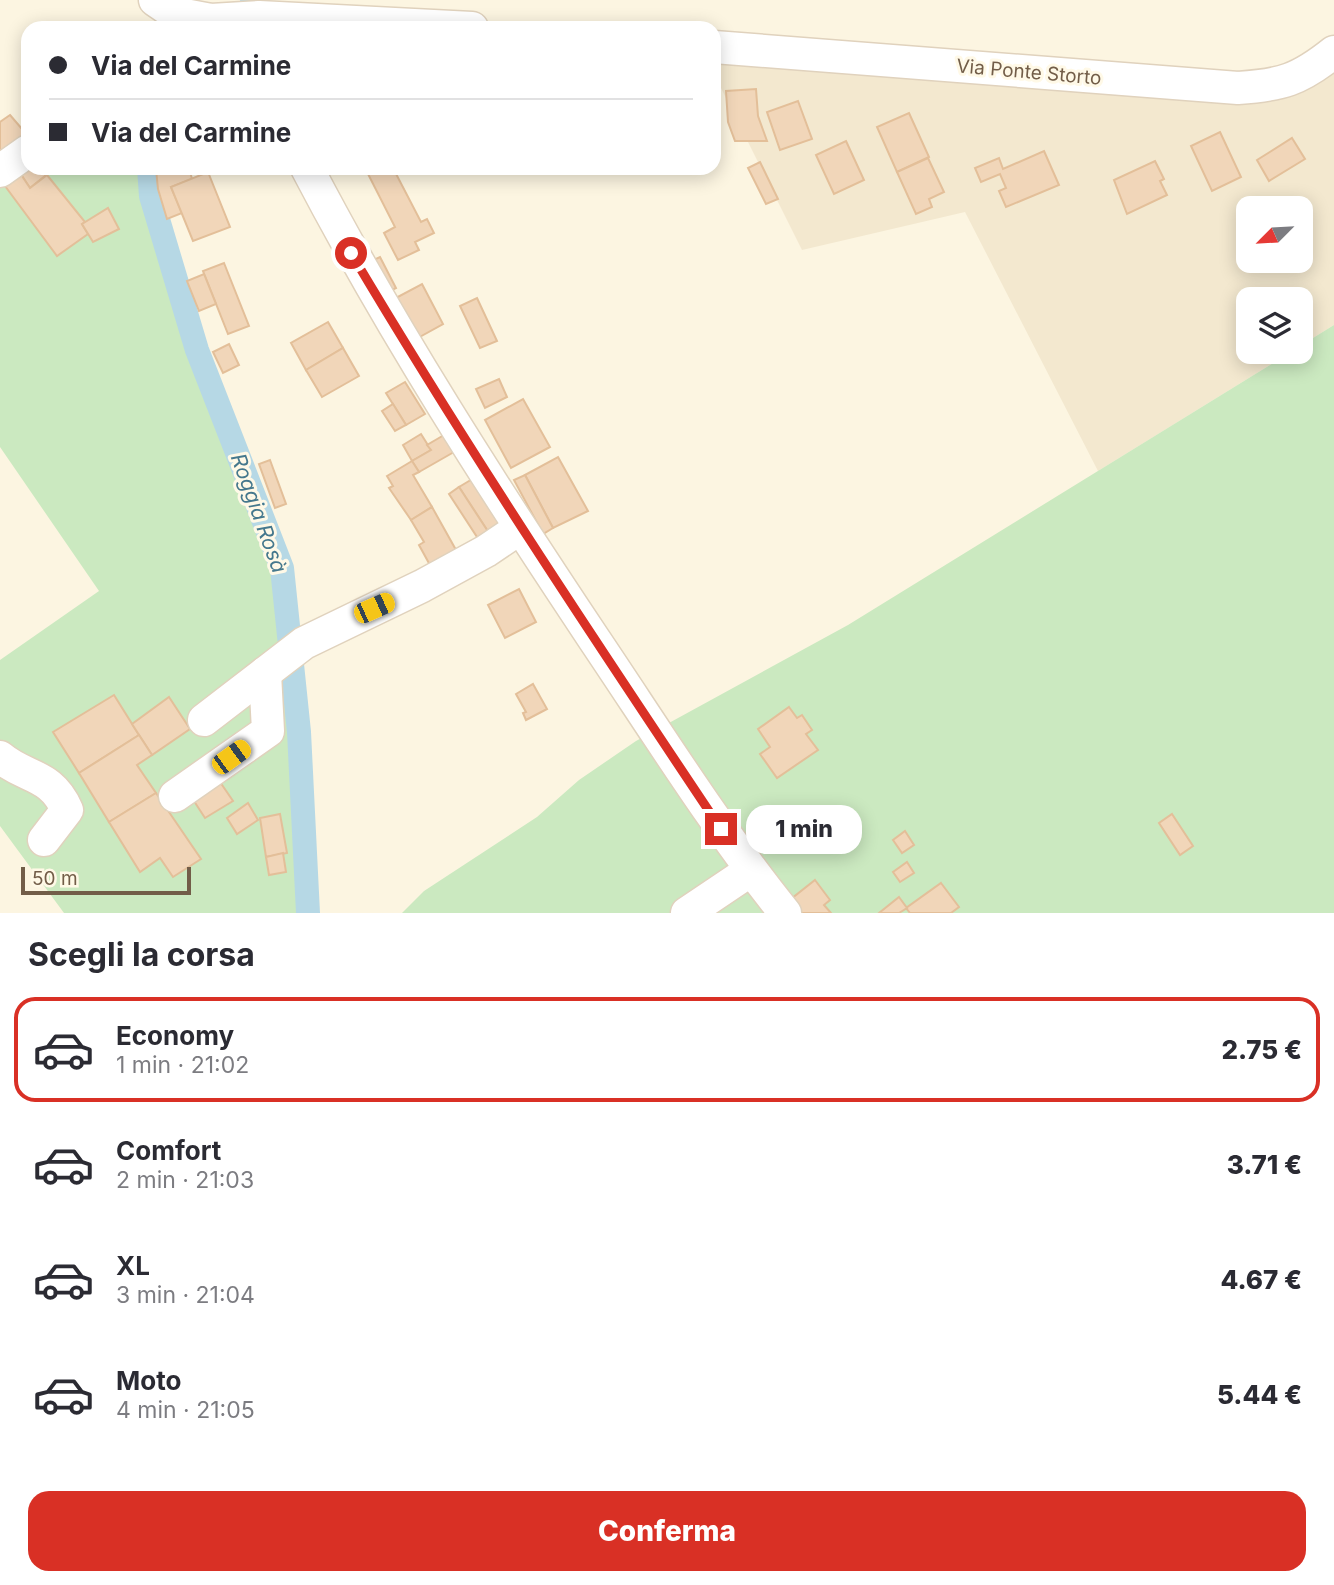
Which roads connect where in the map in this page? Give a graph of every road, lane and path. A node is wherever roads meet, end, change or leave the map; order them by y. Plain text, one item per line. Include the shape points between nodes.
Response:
1 (155, 0) edge
2 (197, 21) edge
3 (721, 48) edge
4 (1334, 52) edge
5 (21, 156) edge
6 (0, 171) edge
7 (311, 175) edge
8 (520, 528) junction
9 (272, 667) junction
10 (204, 720) dead end
11 (0, 757) edge
12 (175, 796) dead end
13 (44, 840) dead end
14 (751, 870) junction
15 (687, 913) edge
16 (785, 913) edge

1 - 2 street
3 - 4 street, Via Ponte Storto via 1238,88 1279,85
5 - 6 street
7 - 8 street via 351,253
8 - 9 street via 422,586 304,643
8 - 14 street
9 - 10 street
9 - 12 street via 268,731
11 - 13 street via 40,777 62,798 68,810
14 - 15 street
14 - 16 street

